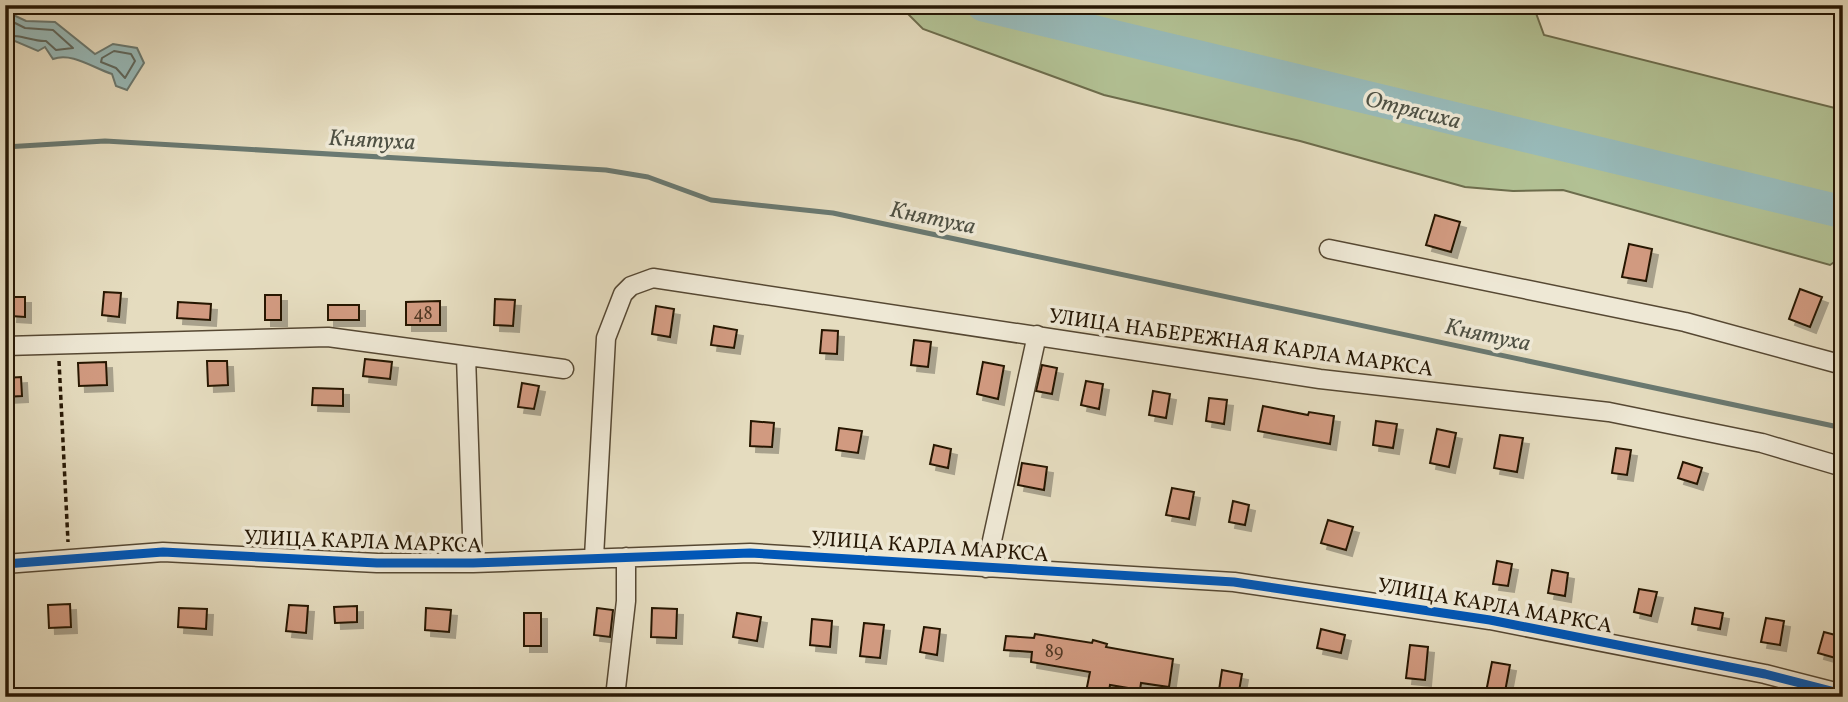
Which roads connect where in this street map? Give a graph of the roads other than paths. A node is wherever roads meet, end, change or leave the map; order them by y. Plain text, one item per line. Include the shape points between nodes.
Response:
1 (1329, 249) dead end
2 (1037, 335) junction
3 (5, 346) edge
4 (466, 356) junction
5 (1843, 365) edge
6 (564, 369) dead end
7 (1843, 467) edge
8 (594, 556) junction
9 (626, 556) junction
10 (473, 563) junction
11 (5, 564) edge
12 (986, 568) junction
13 (1842, 695) edge
14 (615, 697) edge

1 - 5 street via 1685,322
2 - 7 street, УЛИЦА НАБЕРЕЖНАЯ КАРЛА МАРКСА via 1320,379 1609,412 1702,429
2 - 8 street, УЛИЦА НАБЕРЕЖНАЯ КАРЛА МАРКСА via 672,279 653,278 631,286 616,306 606,338
2 - 12 street
3 - 4 street via 328,337
4 - 6 street
4 - 10 street
8 - 9 street, УЛИЦА КАРЛА МАРКСА
8 - 10 street, УЛИЦА КАРЛА МАРКСА
9 - 12 street, УЛИЦА КАРЛА МАРКСА via 805,555
9 - 14 street via 626,601
10 - 11 street, УЛИЦА КАРЛА МАРКСА via 377,563 200,552
12 - 13 street, УЛИЦА КАРЛА МАРКСА via 1296,589 1490,620 1765,674

